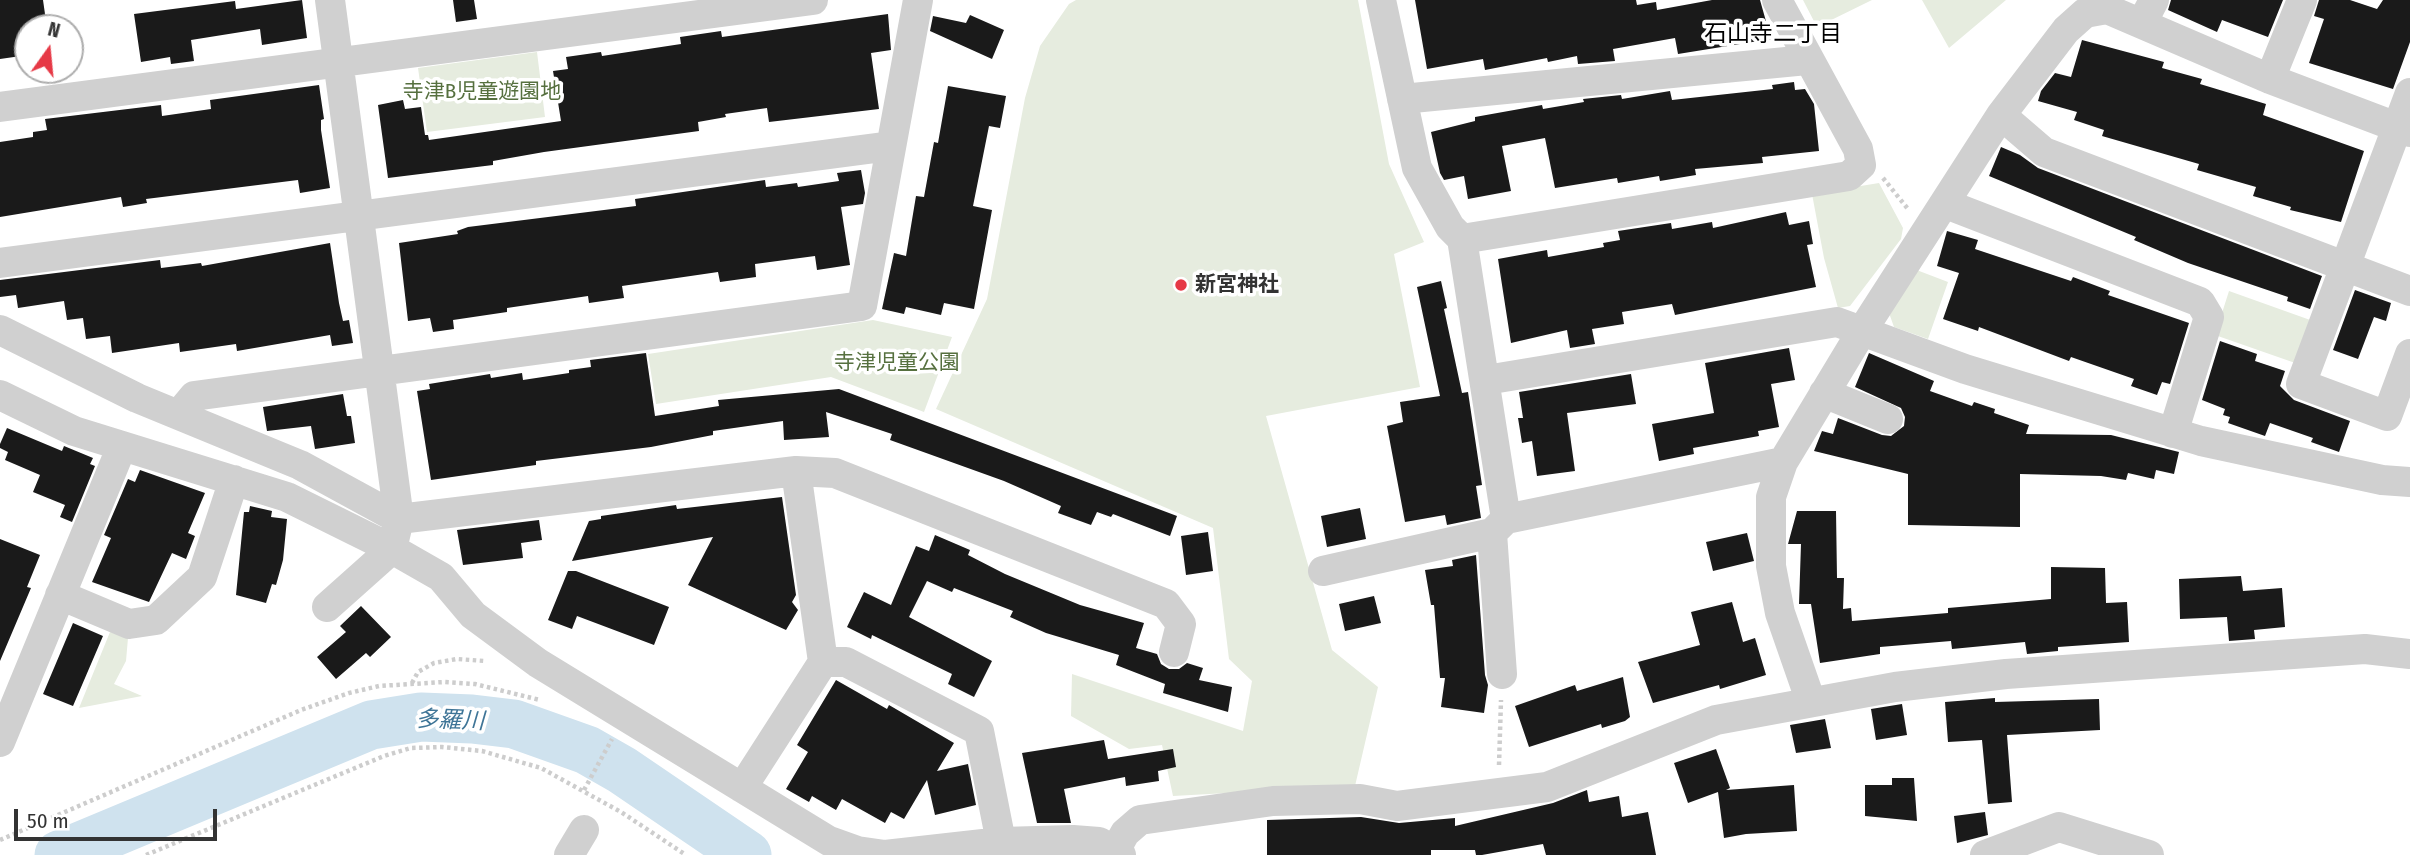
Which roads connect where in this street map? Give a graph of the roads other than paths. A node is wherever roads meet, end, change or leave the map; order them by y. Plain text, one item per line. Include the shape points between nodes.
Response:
1 (330, 0) edge
2 (813, 0) edge
3 (918, 0) edge
4 (1381, 0) edge
5 (1777, 0) edge
6 (2302, 0) edge
7 (2148, 12) edge
8 (1807, 60) junction
9 (338, 62) junction
10 (2270, 79) junction
11 (2410, 93) edge
12 (1402, 99) junction
13 (0, 107) edge
14 (2001, 115) junction
15 (2403, 131) edge
16 (891, 146) junction
17 (1946, 204) junction
18 (359, 216) junction
19 (1462, 239) junction
20 (0, 263) edge
21 (2346, 267) junction
22 (2410, 291) edge
23 (0, 330) edge
24 (1862, 331) junction
25 (2410, 354) edge
26 (379, 371) junction
27 (1486, 380) junction
28 (1824, 393) junction
29 (0, 395) edge
30 (179, 414) junction
31 (1888, 419) dead end
32 (2173, 433) junction
33 (122, 446) junction
34 (1783, 462) junction
35 (796, 471) junction
36 (234, 480) junction
37 (2410, 482) edge
38 (399, 519) junction
39 (1499, 526) junction
40 (392, 549) junction
41 (1323, 571) dead end
42 (60, 595) junction
43 (327, 607) dead end
44 (1174, 652) dead end
45 (2410, 654) edge
46 (823, 662) junction
47 (1501, 688) road end
48 (1811, 702) junction
49 (0, 742) edge
50 (742, 788) junction
51 (1000, 842) junction
52 (1119, 852) edge
53 (1985, 855) edge
54 (2149, 855) edge

1 - 9 street
2 - 9 street
3 - 16 street
4 - 12 street
5 - 8 street
6 - 10 street
7 - 10 street
7 - 14 street via 2107,9 2085,13 2066,30
8 - 12 street
8 - 19 street via 1858,149 1861,165 1849,176
9 - 13 street
9 - 18 street
10 - 15 street
11 - 15 street
12 - 19 street via 1417,168 1450,227
14 - 17 street
14 - 21 street via 2044,152
15 - 21 street
16 - 18 street
16 - 26 street via 862,306
17 - 24 street
17 - 32 street via 2200,302 2209,317
18 - 20 street
18 - 26 street
19 - 27 street
21 - 22 street
21 - 25 street via 2301,384 2386,416
23 - 30 street
24 - 27 street via 1837,322
24 - 28 street
24 - 32 street via 1965,369
26 - 30 street via 194,396
26 - 38 street
27 - 39 street
28 - 31 street
28 - 34 street
29 - 33 street via 74,431
30 - 38 street via 300,465
32 - 37 street via 2382,480
33 - 36 street
33 - 42 street
34 - 39 street
34 - 48 street via 1771,497 1771,566 1780,613
35 - 38 street
35 - 44 street via 835,473 1166,604 1181,624
35 - 46 street
36 - 40 street via 287,497
36 - 42 street via 202,576 156,620 129,624
38 - 40 street
39 - 41 street
39 - 47 street
40 - 43 street
40 - 50 street via 441,577 473,615 538,663
42 - 49 street
45 - 48 street via 2365,649 2006,674
46 - 50 street
46 - 51 street via 846,662 979,731
48 - 52 street via 1716,720 1547,787 1396,806 1360,799 1273,801 1140,820 1125,833
50 - 51 street via 829,841 857,851 916,853
51 - 52 street via 1099,842
53 - 54 street via 2059,827

